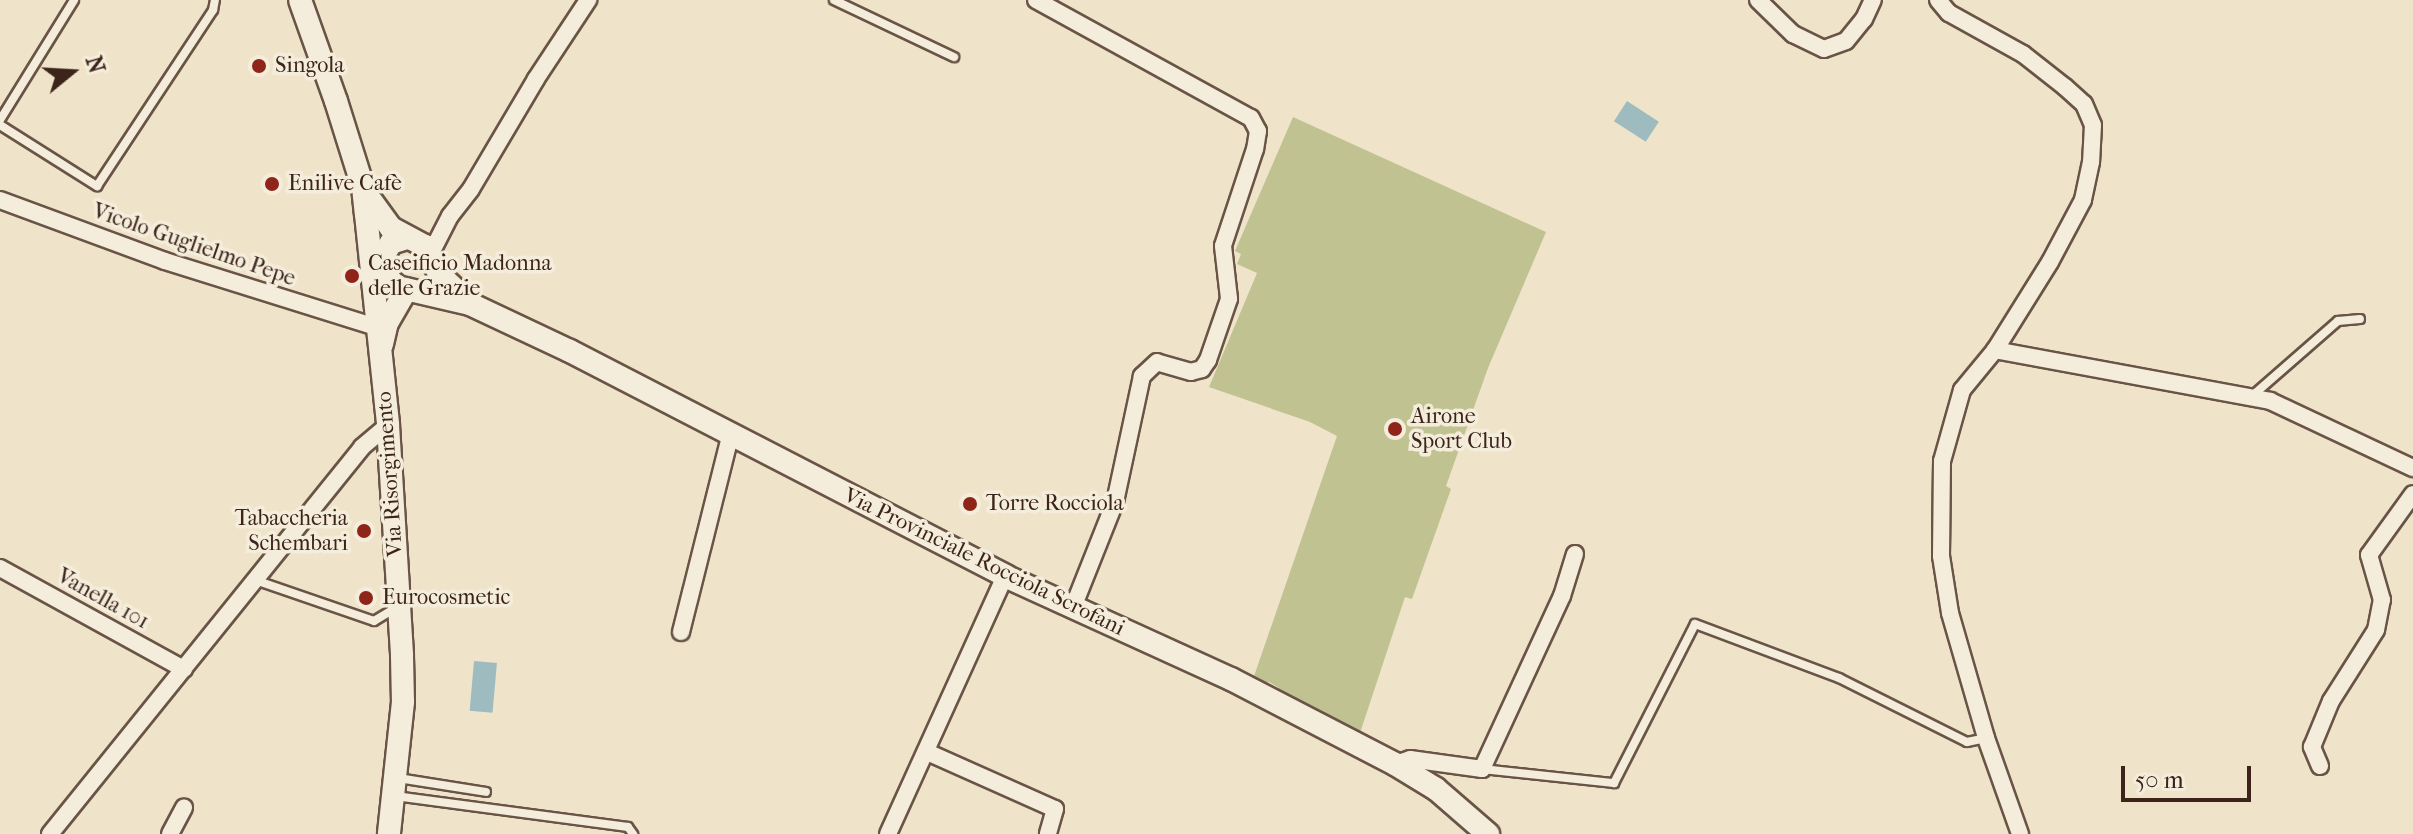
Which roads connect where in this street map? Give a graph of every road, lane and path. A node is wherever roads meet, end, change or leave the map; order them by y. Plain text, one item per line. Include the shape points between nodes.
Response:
1 (74, 0) edge
2 (215, 0) edge
3 (300, 0) edge
4 (588, 0) edge
5 (834, 0) edge
6 (1036, 0) edge
7 (1758, 0) edge
8 (1873, 0) edge
9 (1938, 0) edge
10 (954, 57) dead end
11 (0, 122) edge
12 (363, 187) junction
13 (0, 200) edge
14 (450, 216) junction
15 (408, 238) junction
16 (431, 258) junction
17 (378, 265) junction
18 (409, 289) junction
19 (470, 304) junction
20 (2360, 319) dead end
21 (376, 327) junction
22 (1995, 350) junction
23 (380, 353) junction
24 (2251, 397) junction
25 (388, 425) junction
26 (730, 437) junction
27 (2413, 468) edge
28 (2413, 494) edge
29 (1575, 554) dead end
30 (0, 568) edge
31 (1005, 576) junction
32 (255, 580) junction
33 (1074, 605) junction
34 (399, 607) junction
35 (681, 632) dead end
36 (184, 669) junction
37 (1986, 738) junction
38 (927, 752) junction
39 (1395, 764) junction
40 (2320, 766) dead end
41 (1482, 769) junction
42 (396, 787) junction
43 (486, 792) dead end
44 (184, 808) dead end
45 (50, 834) edge
46 (170, 834) edge
47 (389, 834) edge
48 (633, 834) edge
49 (888, 834) edge
50 (1048, 834) edge
51 (1488, 834) edge
52 (2020, 834) edge

1 - 11 lane
2 - 11 lane via 97,186
3 - 12 street
4 - 14 street
5 - 10 lane
6 - 33 street via 1251,118 1258,131 1223,246 1229,299 1208,360 1191,372 1157,362 1142,376 1115,502
7 - 8 street via 1793,34 1824,49 1846,41
9 - 22 street via 1949,13 2023,54 2065,87 2084,104 2093,125 2083,200
12 - 15 street via 380,216
12 - 17 street, Via Risorgimento
13 - 21 street, Vicolo Guglielmo Pepe via 165,261
14 - 15 street
14 - 16 street
15 - 16 street via 420,242
15 - 17 street via 391,243
16 - 18 street via 427,278
16 - 19 street via 439,274
17 - 18 street via 393,285
17 - 21 street, Via Risorgimento
18 - 19 street
18 - 23 street via 387,323
19 - 26 street, Via Provinciale Rocciola Scrofani
20 - 24 lane via 2338,321
21 - 23 street, Via Risorgimento
22 - 24 street
22 - 37 street via 1962,390 1942,461 1943,570
23 - 25 street, Via Risorgimento
24 - 27 street
25 - 32 street via 362,447
25 - 34 street, Via Risorgimento
26 - 31 street, Via Provinciale Rocciola Scrofani
26 - 35 street
28 - 40 street via 2369,555 2382,600 2376,630 2331,701 2312,747
29 - 41 street via 1562,596
30 - 36 street, Vanella 101
31 - 33 street, Via Provinciale Rocciola Scrofani
31 - 38 street
32 - 34 lane via 374,621
32 - 36 street
33 - 39 street, Via Provinciale Rocciola Scrofani
34 - 42 street, Via Risorgimento via 403,702
36 - 45 street
37 - 41 lane via 1967,742 1839,678 1695,624 1614,783
37 - 52 street
38 - 49 street
38 - 50 street via 1055,809
39 - 41 street via 1410,759
39 - 51 street, Via Provinciale Rocciola Scrofani via 1436,789
42 - 43 lane
42 - 47 street, Via Risorgimento
42 - 48 lane via 628,827
44 - 46 street

